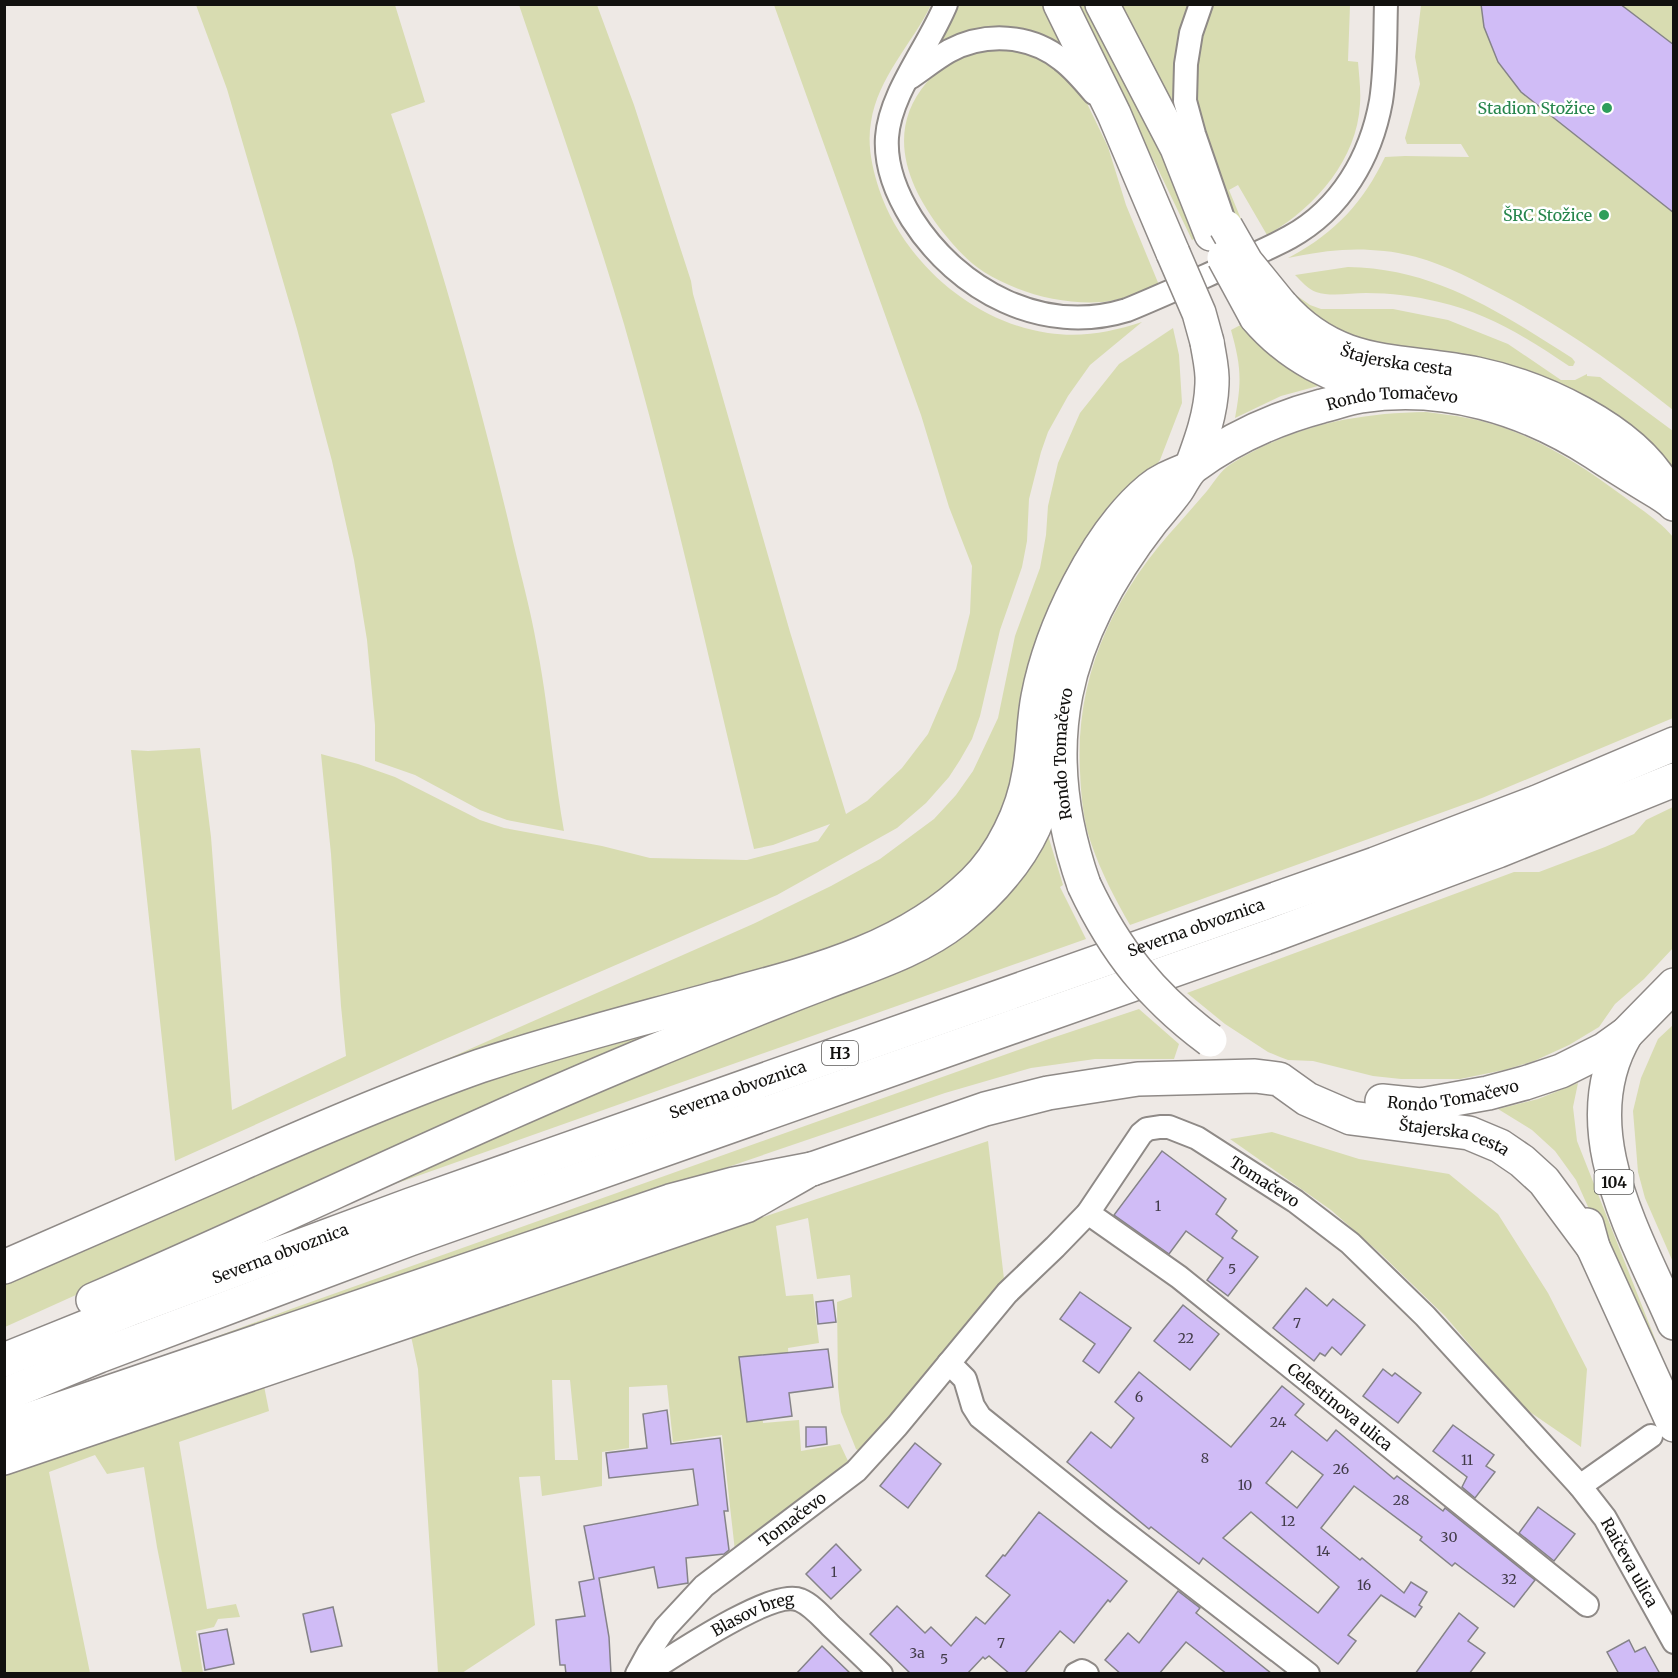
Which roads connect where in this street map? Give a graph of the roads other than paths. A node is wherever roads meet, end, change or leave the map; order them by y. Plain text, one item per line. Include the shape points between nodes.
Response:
1 (946, 4) edge
2 (1060, 4) edge
3 (1102, 4) edge
4 (1201, 4) edge
5 (1386, 4) edge
6 (907, 80) junction
7 (1114, 114) junction
8 (1219, 230) junction
9 (1268, 311) junction
10 (1398, 393) junction
11 (1191, 468) junction
12 (1673, 502) edge
13 (1059, 744) junction
14 (1674, 744) edge
15 (1674, 780) edge
16 (1674, 985) edge
17 (1674, 1010) edge
18 (1626, 1034) junction
19 (1279, 1079) junction
20 (1421, 1105) junction
21 (812, 1168) junction
22 (1088, 1213) junction
23 (1593, 1247) junction
24 (4, 1267) edge
25 (1674, 1323) edge
26 (4, 1353) edge
27 (4, 1360) edge
28 (949, 1363) junction
29 (4, 1395) edge
30 (4, 1428) edge
31 (1662, 1431) edge
32 (4, 1458) edge
33 (1580, 1486) junction
34 (1587, 1605) dead end
35 (1674, 1642) edge
36 (638, 1674) edge
37 (645, 1674) edge
38 (881, 1674) edge
39 (1076, 1674) edge
40 (1087, 1674) edge
41 (1308, 1674) edge

1 - 6 street
2 - 7 main road
3 - 8 main road, Štajerska cesta
4 - 8 street via 1191,33 1185,100
5 - 6 street via 1383,84 1377,119 1353,177 1332,205 1306,227 1276,244 1108,316 1082,319 1050,315 997,298 967,279 928,240 897,190 887,153 889,122
6 - 7 street via 948,52 973,42 1024,40 1061,59
7 - 11 main road, bridge via 1199,313 1207,342 1211,399
8 - 9 main road, Štajerska cesta, bridge via 1240,290
9 - 10 main road, Štajerska cesta via 1282,344 1343,378
9 - 12 main road, Štajerska cesta via 1336,348 1382,361 1497,379 1577,411 1624,442 1650,465
10 - 11 main road, Rondo Tomačevo via 1359,396 1275,421
10 - 12 main road, Rondo Tomačevo via 1458,398 1540,422
11 - 13 main road, Rondo Tomačevo via 1127,554 1086,628 1066,686
11 - 24 main road via 1151,488 1131,509 1076,589 1055,636 1042,679 1029,777 1013,822 992,861 976,880 925,921 878,947 823,969 480,1067 337,1121
13 - 19 main road, Rondo Tomačevo, bridge via 1065,820 1084,885 1103,924 1160,999 1210,1040
13 - 26 main road via 1045,797 1017,856 978,902 926,940 579,1082 440,1144 37,1325
14 - 27 main road, Severna obvoznica / H3 via 1375,864 410,1205 155,1299
15 - 29 main road, Severna obvoznica / H3 via 1276,934 410,1239
16 - 18 main road, Rondo Tomačevo
17 - 18 main road via 1641,1030
18 - 20 main road, Rondo Tomačevo via 1583,1061 1525,1083
18 - 25 main road, 104 via 1615,1052 1607,1088 1608,1152 1617,1191
19 - 20 main road, Rondo Tomačevo via 1350,1096
19 - 21 main road via 1192,1076 1078,1087 985,1109
19 - 23 main road, Štajerska cesta via 1307,1099 1351,1118 1469,1133 1500,1146 1544,1181
20 - 23 main road, Štajerska cesta / 104 via 1479,1118 1512,1131 1534,1146 1555,1167 1576,1198
21 - 30 main road via 670,1201
21 - 32 main road via 746,1206
22 - 28 street, Tomačevo via 1006,1293
22 - 33 street, Tomačevo via 1147,1129 1169,1127 1197,1138 1350,1243 1425,1316
22 - 34 street, Celestinova ulica via 1179,1277
23 - 31 main road, Štajerska cesta / 104
28 - 36 street, Tomačevo via 856,1472 725,1569 684,1606 649,1652
28 - 41 street via 964,1379 980,1417
31 - 33 street
33 - 35 street, Raičeva ulica via 1605,1518
37 - 38 street, Blasov breg via 743,1615 790,1597 814,1610
39 - 40 street

